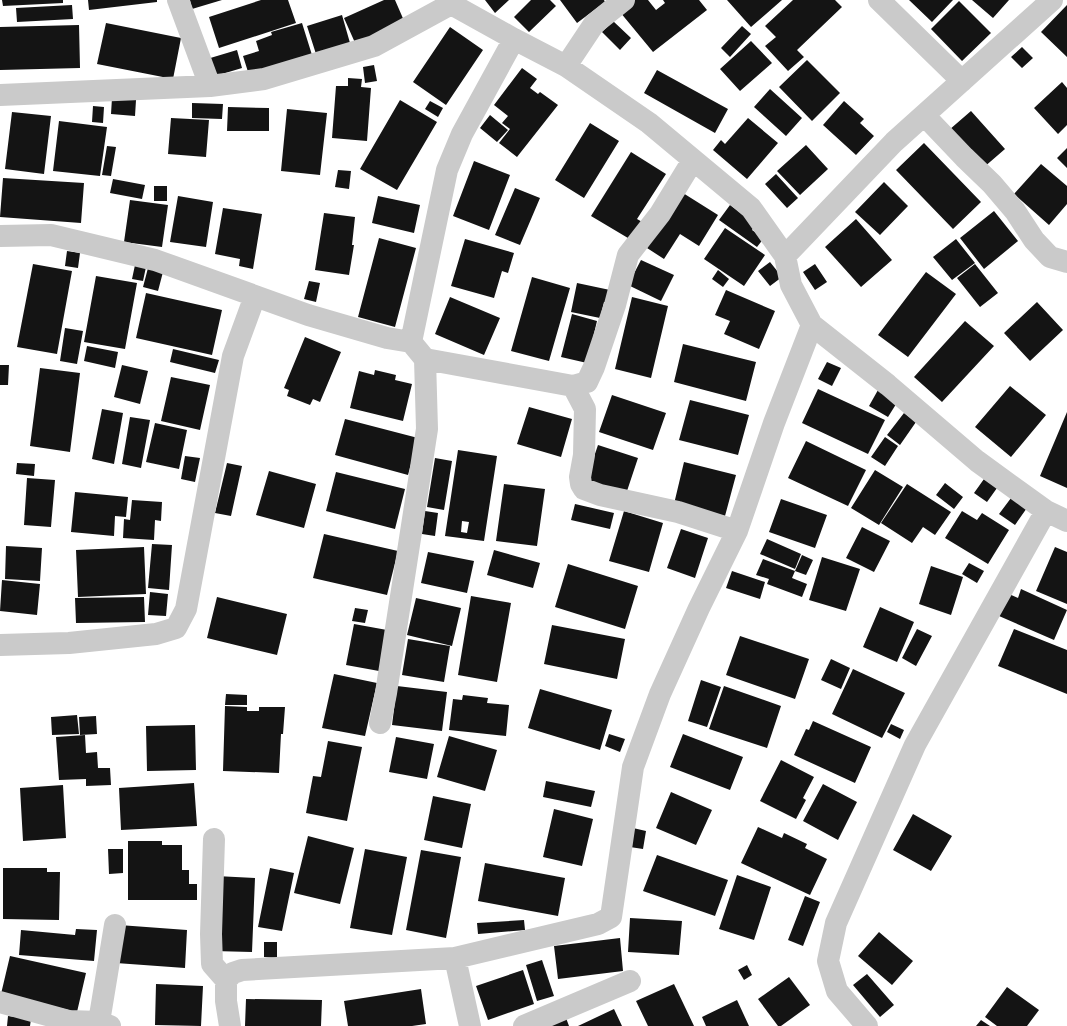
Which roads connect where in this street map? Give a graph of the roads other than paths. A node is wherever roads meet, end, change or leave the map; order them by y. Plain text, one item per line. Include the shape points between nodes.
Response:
1 (178, 0) edge
2 (624, 0) edge
3 (1052, 0) edge
4 (881, 1) edge
5 (450, 2) edge
6 (514, 39) junction
7 (566, 66) junction
8 (962, 81) junction
9 (210, 86) junction
10 (0, 95) edge
11 (924, 115) junction
12 (693, 160) junction
13 (0, 236) edge
14 (785, 256) junction
15 (1067, 262) edge
16 (255, 296) junction
17 (812, 325) junction
18 (411, 342) junction
19 (425, 359) junction
20 (574, 386) junction
21 (1046, 511) junction
22 (1067, 521) edge
23 (737, 531) junction
24 (0, 645) edge
25 (380, 723) dead end
26 (214, 839) dead end
27 (115, 925) dead end
28 (455, 958) junction
29 (226, 980) junction
30 (630, 981) dead end
31 (0, 1002) edge
32 (104, 1024) edge
33 (230, 1026) edge
34 (470, 1026) edge
35 (524, 1026) edge
36 (867, 1026) edge

1 - 9 street
2 - 7 street via 594,24
3 - 8 street
4 - 8 street
5 - 6 street
5 - 9 street via 374,46 264,79
6 - 7 street
6 - 18 street via 462,134 447,170
7 - 12 street via 649,123
8 - 11 street
9 - 10 street
11 - 14 street via 894,142
11 - 15 street via 992,184 1050,257
12 - 14 street via 751,208
12 - 20 street via 660,214 628,255 615,305 594,367 587,382
13 - 16 street via 51,235 155,260
14 - 17 street via 791,285
16 - 18 street via 308,315 387,338
16 - 24 street via 233,356 186,609 176,628 156,634 69,643
17 - 21 street via 888,385 977,461
17 - 23 street via 774,423
18 - 19 street
19 - 20 street
19 - 25 street via 427,429
20 - 23 street via 585,409 584,455 580,477 584,489 600,495 678,512
21 - 22 street
21 - 36 street via 915,744 836,923 828,961 837,991
23 - 28 street via 660,694 633,767 611,917 598,924
26 - 29 street via 212,964
27 - 32 street
28 - 29 street via 242,970 233,973
28 - 34 street
29 - 33 street
30 - 35 street
31 - 32 street via 69,1022

